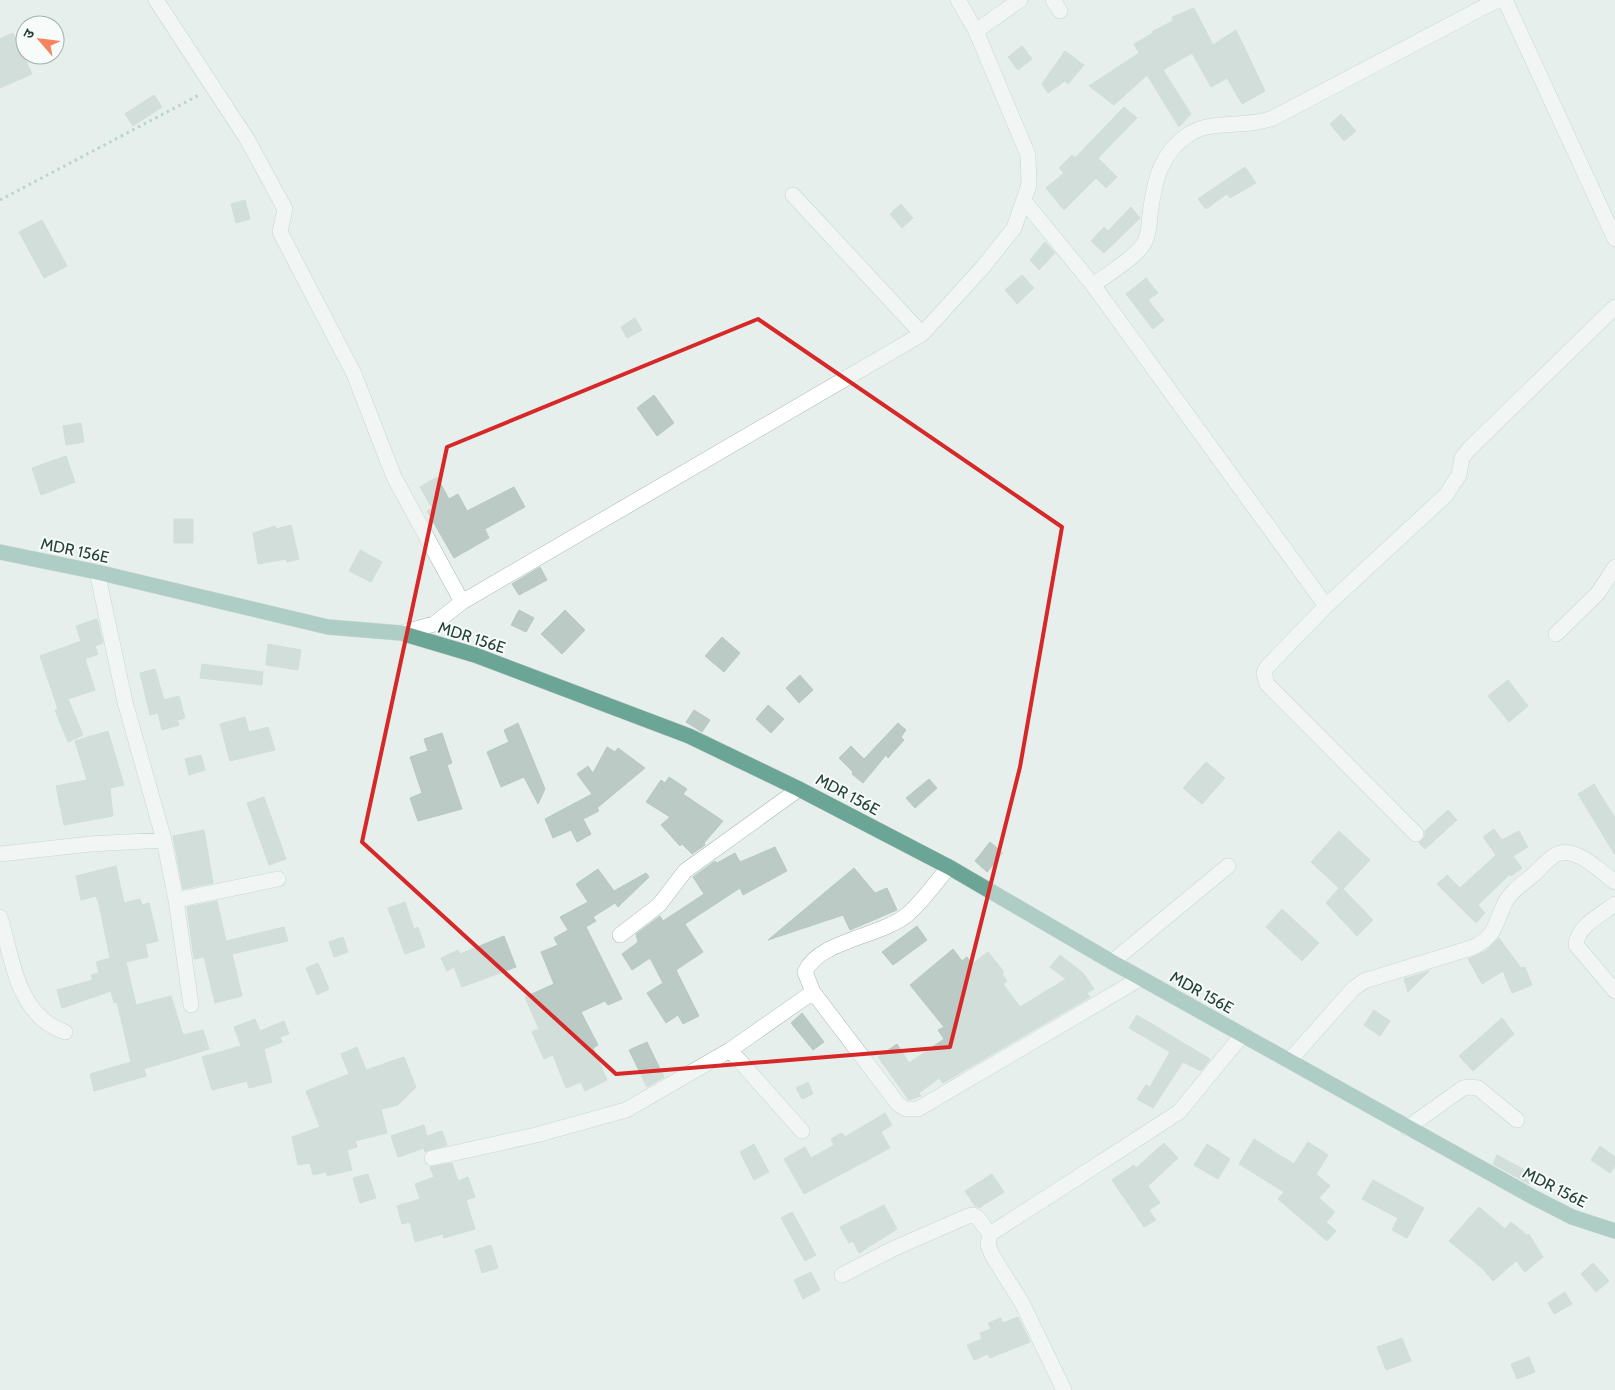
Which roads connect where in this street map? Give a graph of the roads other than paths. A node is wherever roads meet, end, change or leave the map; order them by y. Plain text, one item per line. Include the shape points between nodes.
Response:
1 (156, 0) edge
2 (958, 0) edge
3 (1020, 0) edge
4 (1497, 0) edge
5 (1504, 0) edge
6 (976, 31) junction
7 (793, 195) dead end
8 (1024, 201) junction
9 (1615, 239) edge
10 (1093, 285) junction
11 (1615, 307) edge
12 (922, 334) junction
13 (0, 552) edge
14 (1615, 567) edge
15 (97, 572) junction
16 (462, 602) junction
17 (1326, 606) junction
18 (401, 633) junction
19 (1556, 634) dead end
20 (799, 789) junction
21 (1416, 834) dead end
22 (164, 840) junction
23 (0, 854) edge
24 (1228, 866) dead end
25 (949, 867) junction
26 (278, 879) dead end
27 (1615, 882) edge
28 (176, 900) junction
29 (1615, 904) edge
30 (0, 917) edge
31 (620, 935) dead end
32 (1112, 962) junction
33 (1141, 978) junction
34 (1615, 991) edge
35 (813, 992) junction
36 (191, 1005) dead end
37 (65, 1032) dead end
38 (1243, 1034) junction
39 (730, 1050) junction
40 (1290, 1060) junction
41 (1517, 1120) dead end
42 (1407, 1128) junction
43 (802, 1131) dead end
44 (432, 1158) dead end
45 (1611, 1227) edge
46 (990, 1234) junction
47 (842, 1275) dead end
48 (1064, 1390) edge

1 - 16 street via 247,139 285,209 280,232 354,374 394,477
2 - 6 street
3 - 6 street
4 - 10 street via 1273,118 1260,123 1191,132 1164,158 1158,171 1148,231 1141,248
5 - 9 street
6 - 8 street via 1028,155 1030,185
7 - 12 street
8 - 10 street
8 - 12 street via 1014,228
10 - 17 street
11 - 17 street via 1469,449 1462,458 1459,475 1446,494
12 - 16 street
13 - 15 main road, MDR 156E
14 - 19 street via 1598,593
15 - 18 main road, MDR 156E via 328,627
15 - 22 street via 125,702
16 - 18 street via 434,624
17 - 21 street via 1267,667 1263,678
18 - 20 main road, MDR 156E via 573,690 689,736
20 - 25 main road, MDR 156E
20 - 31 street via 684,871 659,905
22 - 23 street
22 - 28 street
24 - 32 street
25 - 32 main road, MDR 156E
25 - 35 street via 907,914 889,926 819,955 808,963 804,972
26 - 28 street
27 - 40 street via 1575,855 1567,852 1556,855 1511,894 1487,940 1474,947 1364,981 1353,989
28 - 36 street
29 - 34 street via 1576,938 1576,945
30 - 37 street via 24,997 43,1022
32 - 33 main road, MDR 156E
33 - 35 street via 918,1109 906,1109 898,1104
33 - 38 main road, MDR 156E
35 - 39 street
38 - 40 main road, MDR 156E
38 - 46 street via 1179,1112
39 - 43 street
39 - 44 street via 626,1110 536,1135
40 - 42 main road, MDR 156E
41 - 42 street via 1478,1088 1470,1086
42 - 45 main road, MDR 156E via 1572,1217
46 - 47 street via 973,1215
46 - 48 street via 988,1245 992,1256 1022,1303

